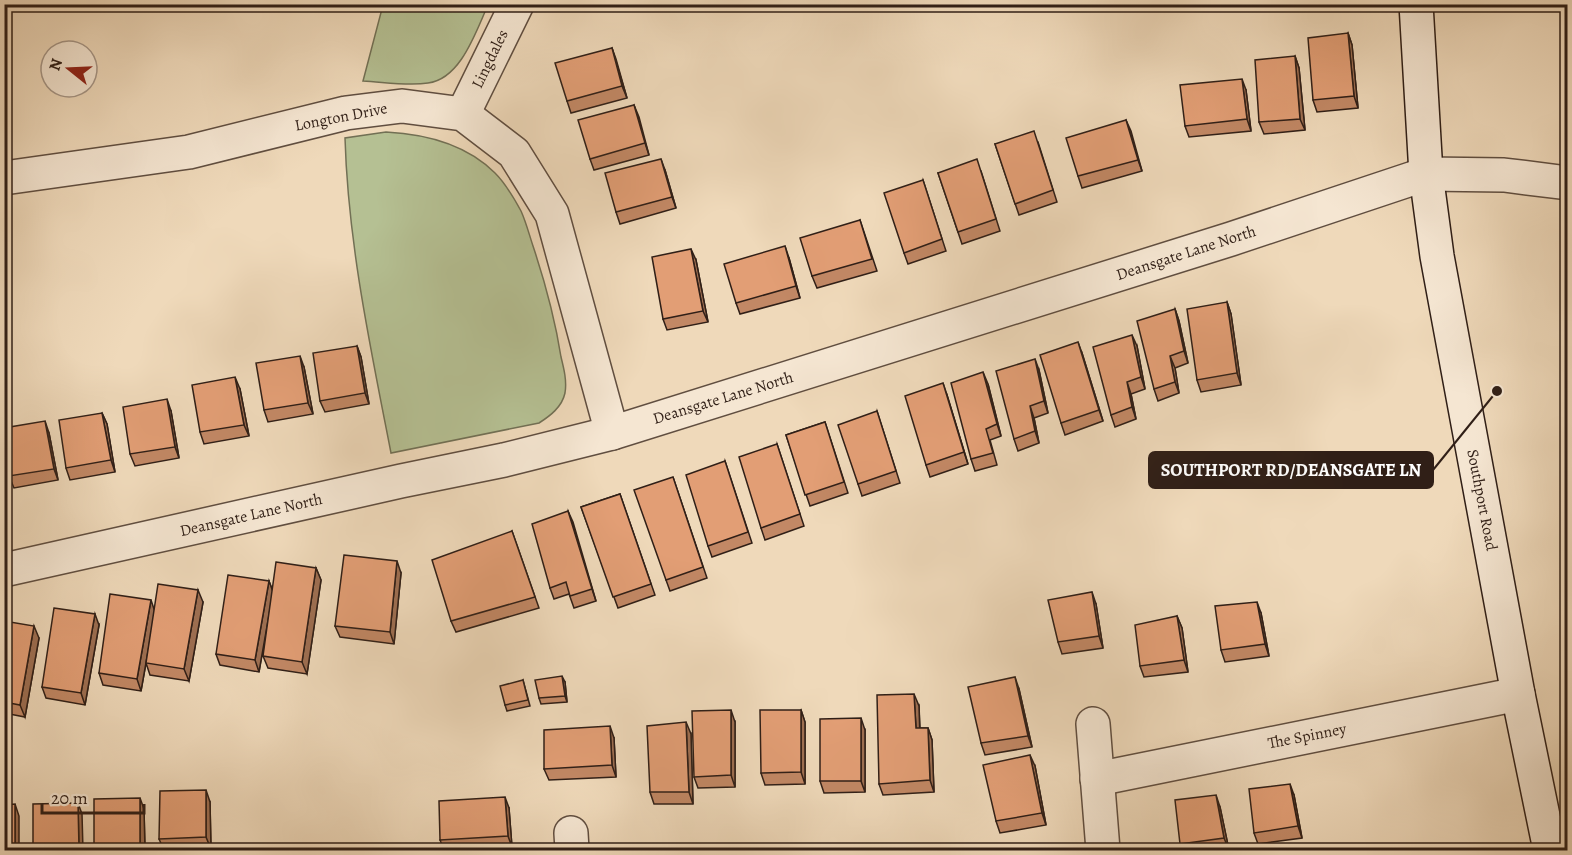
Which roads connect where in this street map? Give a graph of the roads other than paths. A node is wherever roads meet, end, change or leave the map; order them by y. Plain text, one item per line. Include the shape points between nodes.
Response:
1 (517, 4) edge
2 (1416, 4) edge
3 (463, 114) junction
4 (1426, 174) junction
5 (4, 178) edge
6 (1568, 183) edge
7 (612, 433) junction
8 (4, 570) edge
9 (1518, 693) junction
10 (1093, 724) dead end
11 (1097, 779) junction
12 (1103, 850) edge
13 (1550, 850) edge

1 - 3 street, Lingdales
2 - 4 street, Southport Road
3 - 5 street, Longton Drive via 402,106 346,113 189,152
3 - 7 street, Longton Drive via 514,153 552,214
4 - 6 street, Deansgate Lane North via 1503,175
4 - 7 street, Deansgate Lane North
4 - 9 street, Southport Road via 1437,256
7 - 8 street, Deansgate Lane North
9 - 11 street, The Spinney
9 - 13 street, Southport Road
10 - 11 street
11 - 12 street

